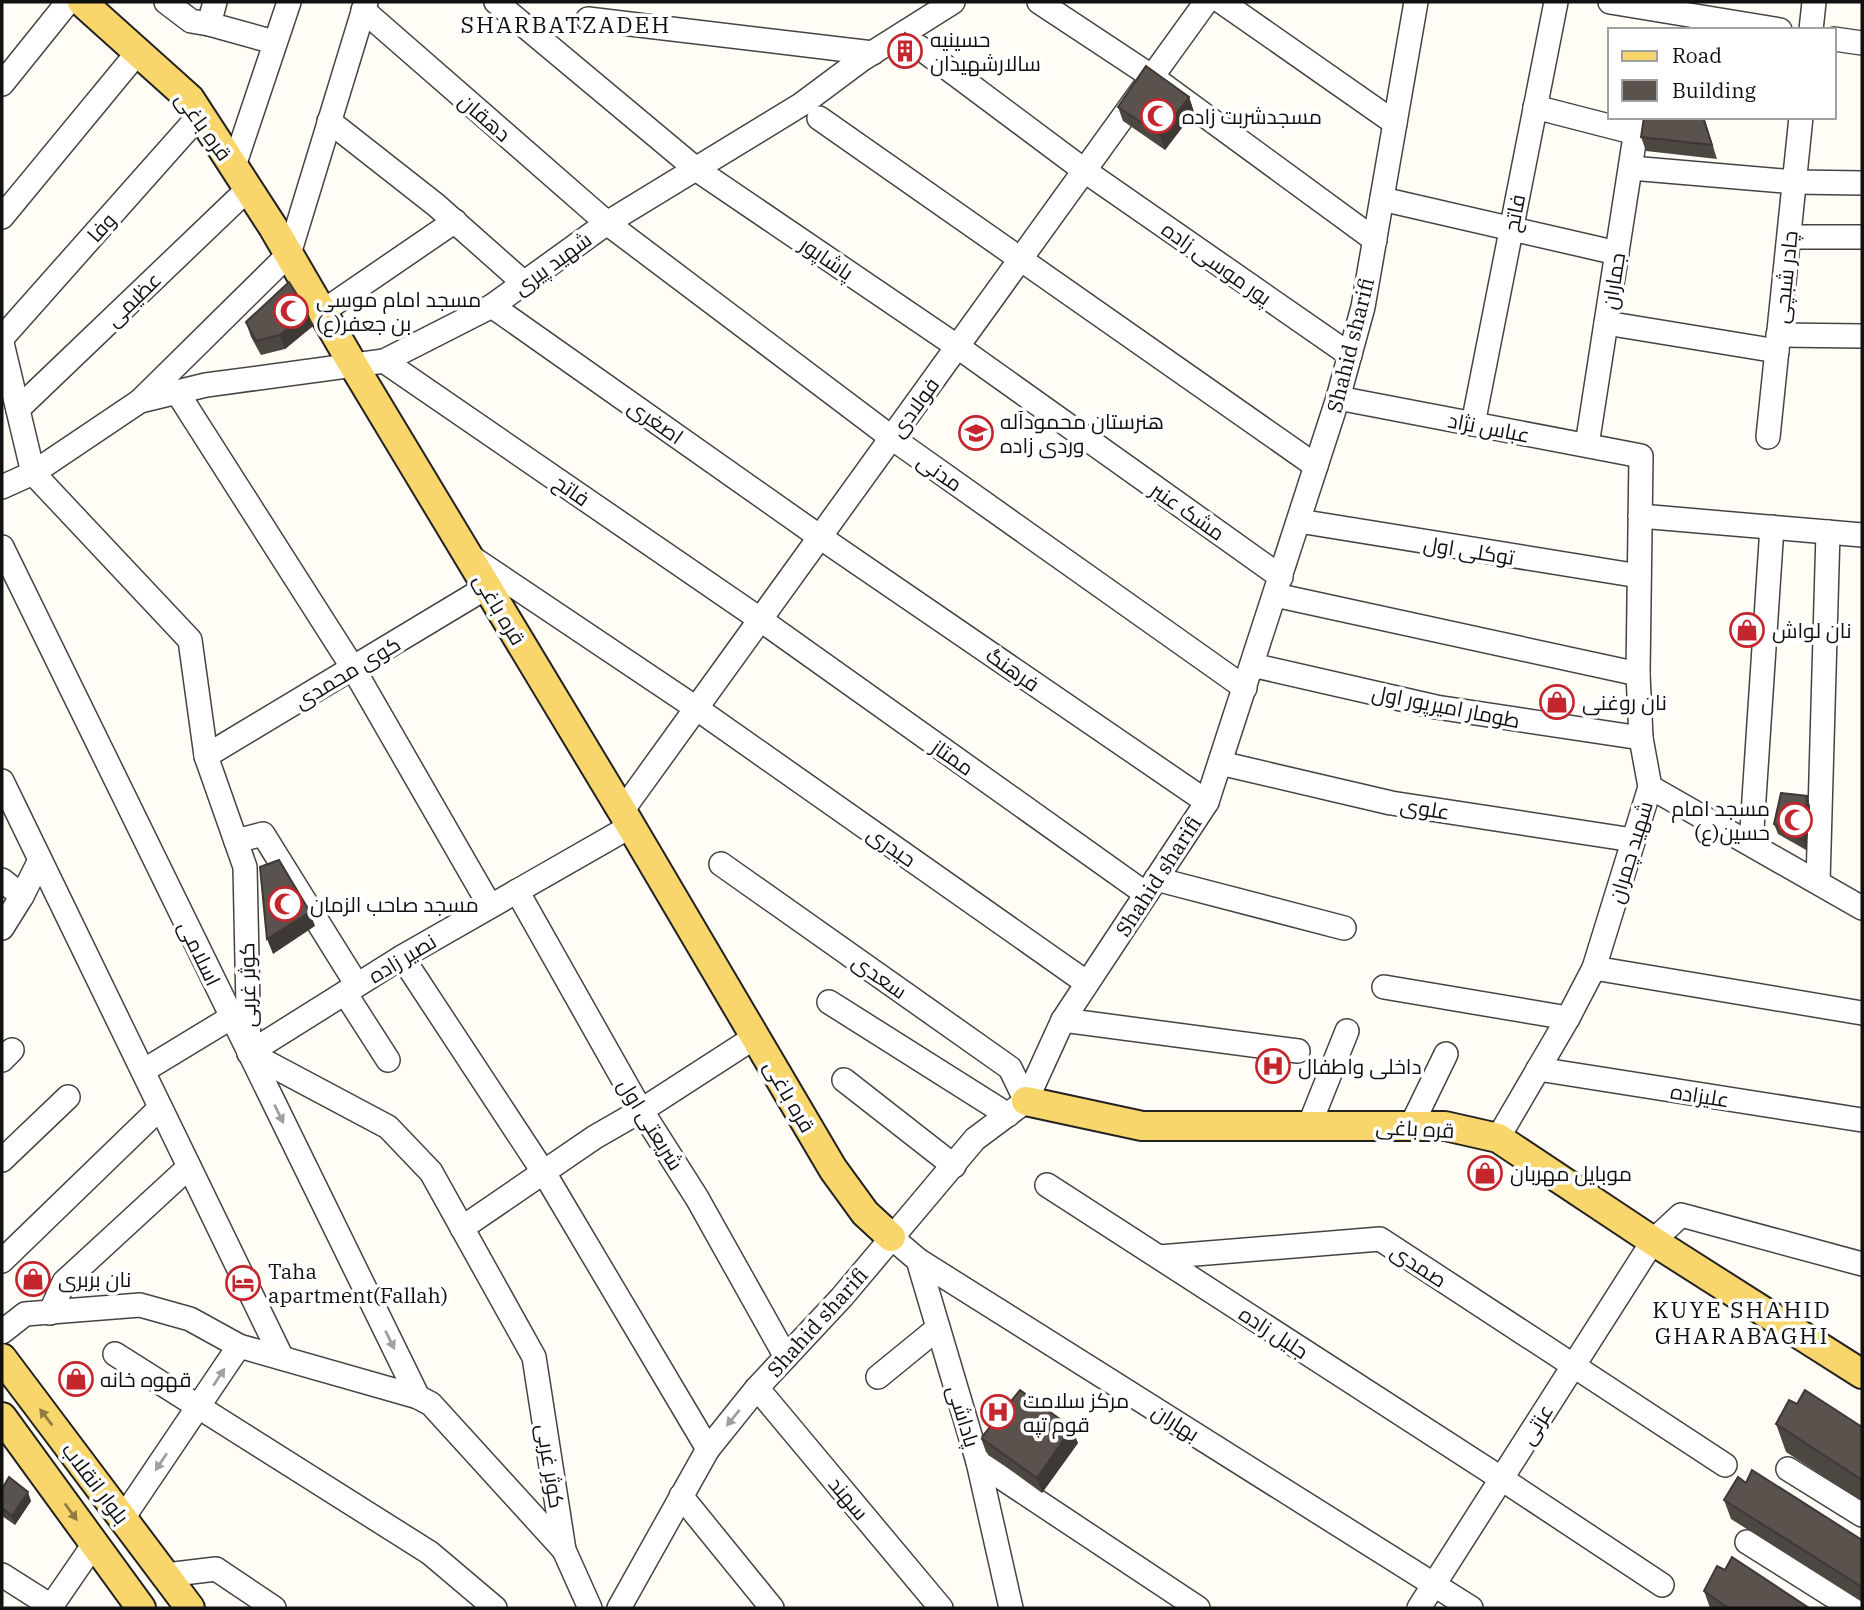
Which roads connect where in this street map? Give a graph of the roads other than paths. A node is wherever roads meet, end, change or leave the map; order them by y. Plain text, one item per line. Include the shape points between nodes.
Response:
1 (68, 2) edge
2 (82, 2) edge
3 (166, 2) edge
4 (215, 2) edge
5 (289, 2) edge
6 (496, 2) edge
7 (953, 2) edge
8 (1039, 2) edge
9 (1206, 2) edge
10 (1222, 2) edge
11 (1416, 2) edge
12 (1556, 2) edge
13 (1610, 2) edge
14 (1814, 2) edge
15 (365, 6) edge
16 (1655, 14) edge
17 (589, 19) dead end
18 (209, 24) junction
19 (1764, 28) edge
20 (1811, 28) edge
21 (1836, 39) edge
22 (274, 42) junction
23 (1862, 43) edge
24 (919, 47) dead end
25 (138, 52) junction
26 (873, 53) junction
27 (1151, 76) junction
28 (2, 84) edge
29 (1535, 107) junction
30 (200, 116) junction
31 (819, 118) dead end
32 (1801, 119) edge
33 (329, 121) junction
34 (1395, 123) junction
35 (1637, 125) edge
36 (1630, 168) junction
37 (696, 169) junction
38 (1084, 171) junction
39 (241, 178) junction
40 (1795, 182) junction
41 (1862, 183) edge
42 (1382, 199) junction
43 (2, 217) edge
44 (454, 221) junction
45 (607, 223) junction
46 (1511, 229) junction
47 (1789, 237) junction
48 (1862, 237) edge
49 (1375, 240) junction
50 (1617, 253) junction
51 (289, 254) junction
52 (1021, 261) junction
53 (524, 283) junction
54 (492, 306) junction
55 (322, 312) junction
56 (1606, 323) junction
57 (1862, 336) edge
58 (2, 340) edge
59 (1778, 343) junction
60 (958, 347) junction
61 (1350, 355) junction
62 (384, 361) junction
63 (352, 363) junction
64 (177, 392) junction
65 (1338, 398) junction
66 (140, 401) junction
67 (18, 409) junction
68 (1473, 424) junction
69 (1768, 437) dead end
70 (892, 438) junction
71 (1587, 445) junction
72 (1641, 456) joint
73 (1316, 466) junction
74 (33, 473) junction
75 (2, 487) edge
76 (1640, 516) junction
77 (1298, 521) junction
78 (1772, 527) junction
79 (1828, 532) junction
80 (1862, 535) edge
81 (820, 537) junction
82 (2, 547) edge
83 (467, 554) junction
84 (1639, 576) junction
85 (1278, 586) junction
86 (487, 587) junction
87 (761, 620) junction
88 (1252, 665) junction
89 (353, 667) junction
90 (1638, 674) junction
91 (1244, 688) junction
92 (696, 708) junction
93 (1641, 738) junction
94 (206, 756) junction
95 (1220, 763) junction
96 (2, 782) edge
97 (1650, 787) junction
98 (1207, 802) junction
99 (626, 819) junction
100 (1633, 840) junction
101 (236, 841) junction
102 (1751, 844) junction
103 (40, 860) junction
104 (721, 864) dead end
105 (2, 880) edge
106 (1818, 882) junction
107 (1151, 886) junction
108 (517, 891) junction
109 (22, 896) junction
110 (490, 906) junction
111 (1862, 908) edge
112 (2, 928) edge
113 (1345, 928) dead end
114 (402, 957) junction
115 (1594, 968) junction
116 (1087, 983) junction
117 (1384, 987) dead end
118 (351, 989) junction
119 (829, 1002) dead end
120 (1862, 1013) edge
121 (232, 1017) junction
122 (1568, 1018) junction
123 (1063, 1020) junction
124 (1347, 1031) dead end
125 (755, 1037) junction
126 (1298, 1051) dead end
127 (249, 1053) junction
128 (1446, 1054) dead end
129 (388, 1059) dead end
130 (1538, 1069) junction
131 (143, 1071) junction
132 (844, 1080) dead end
133 (68, 1097) dead end
134 (160, 1108) junction
135 (1017, 1108) junction
136 (642, 1111) junction
137 (1862, 1120) edge
138 (1309, 1126) junction
139 (1411, 1126) junction
140 (1498, 1138) junction
141 (2, 1160) edge
142 (954, 1166) junction
143 (189, 1167) junction
144 (543, 1172) junction
145 (1047, 1185) dead end
146 (461, 1228) junction
147 (891, 1237) junction
148 (1653, 1241) junction
149 (1158, 1257) junction
150 (918, 1260) junction
151 (2, 1261) edge
152 (1862, 1264) edge
153 (50, 1313) junction
154 (938, 1328) junction
155 (2, 1332) edge
156 (239, 1346) junction
157 (115, 1354) dead end
158 (786, 1357) junction
159 (2, 1358) edge
160 (282, 1358) junction
161 (1573, 1366) junction
162 (1862, 1374) edge
163 (878, 1377) dead end
164 (757, 1388) junction
165 (418, 1397) junction
166 (199, 1407) junction
167 (2, 1417) edge
168 (708, 1449) junction
169 (978, 1462) junction
170 (1725, 1465) dead end
171 (1788, 1469) dead end
172 (1502, 1479) junction
173 (681, 1496) junction
174 (1862, 1515) edge
175 (123, 1518) junction
176 (1747, 1542) dead end
177 (94, 1544) junction
178 (564, 1550) junction
179 (2, 1575) edge
180 (166, 1575) junction
181 (1434, 1584) junction
182 (1662, 1585) dead end
183 (51, 1607) edge
184 (141, 1608) edge
185 (190, 1608) edge
186 (274, 1608) edge
187 (495, 1608) edge
188 (590, 1608) edge
189 (619, 1608) edge
190 (772, 1608) edge
191 (940, 1608) edge
192 (1011, 1608) edge
193 (1198, 1608) edge
194 (1419, 1608) edge
195 (1471, 1608) edge
196 (1852, 1608) edge

1 - 28 street
2 - 25 main road, قره باغی
3 - 18 street via 191,21
4 - 18 street
5 - 22 street, عظیمی
6 - 37 street, پاشاپور
7 - 26 street, شهید پیری
8 - 27 street
9 - 27 street, فولادی
10 - 34 street
11 - 34 street, Shahid sharifi
12 - 29 street, فاتح
13 - 16 street
14 - 20 street
15 - 33 street
15 - 45 street, دهقان
16 - 19 street
17 - 26 street
18 - 22 street
21 - 23 street
22 - 39 street, عظیمی
24 - 38 street, پور موسی زاده
25 - 30 main road, قره باغی via 190,99
25 - 43 street
26 - 37 street, شهید پیری via 802,104
27 - 38 street, فولادی
27 - 49 street
29 - 35 street
29 - 46 street, فاتح
30 - 39 main road, قره باغی
30 - 58 street, وفا
31 - 52 street
32 - 40 street, چادر شبچی
33 - 44 street
33 - 51 street
34 - 42 street, Shahid sharifi
35 - 36 street, جماران
36 - 40 street
36 - 50 street, جماران
37 - 45 street, شهید پیری
37 - 60 street, پاشاپور
38 - 52 street, فولادی
38 - 61 street, پور موسی زاده
39 - 51 main road, قره باغی
39 - 67 street, عظیمی
40 - 41 street
40 - 47 street, چادر شبچی
42 - 46 street
42 - 49 street, Shahid sharifi
44 - 53 street
44 - 55 street
45 - 53 street, شهید پیری
45 - 70 street, مدنی
46 - 50 street
46 - 68 street, فاتح
47 - 48 street
47 - 59 street, چادر شبچی
49 - 61 street, Shahid sharifi
50 - 56 street, جماران
51 - 55 main road, قره باغی
51 - 66 street
52 - 60 street, فولادی
52 - 73 street
53 - 54 street, شهید پیری
54 - 62 street, شهید پیری
54 - 81 street, اصغری
55 - 63 main road, قره باغی
56 - 59 street
56 - 71 street, جماران
57 - 59 street
58 - 67 street
59 - 69 street, چادر شبچی
60 - 70 street, فولادی
60 - 85 street, مشک عنبر
61 - 65 street, Shahid sharifi
62 - 63 street, شهید پیری
62 - 87 street, فاتح
63 - 64 street, شهید پیری
63 - 83 main road, قره باغی
64 - 66 street, شهید پیری
64 - 89 street
65 - 68 street, عباس نژاد
65 - 73 street, Shahid sharifi
66 - 74 street, شهید پیری
67 - 74 street
68 - 71 street, عباس نژاد
70 - 81 street, فولادی
70 - 91 street, مدنی
71 - 72 street, عباس نژاد
72 - 76 street, شهید چمران
73 - 77 street, Shahid sharifi
74 - 75 street, شهید پیری
74 - 94 street, کوثر غربی via 190,640
76 - 78 street
76 - 84 street, شهید چمران
77 - 84 street, توکلی اول
77 - 85 street, Shahid sharifi
78 - 79 street
78 - 102 street
79 - 80 street
79 - 106 street
81 - 87 street, فولادی
81 - 98 street, فرهنگ
82 - 121 street, اسلامی
83 - 86 main road, قره باغی
83 - 92 street, حیدری
84 - 90 street, شهید چمران
85 - 88 street, Shahid sharifi
85 - 90 street
86 - 89 street, کوی محمدی
86 - 99 main road, قره باغی
87 - 92 street, فولادی
87 - 107 street, ممتاز
88 - 91 street, Shahid sharifi
88 - 93 street, طومار امیرپور اول via 1436,707
89 - 94 street, کوی محمدی
89 - 110 street
90 - 93 street, شهید چمران
91 - 95 street, Shahid sharifi
92 - 99 street, فولادی
92 - 116 street, حیدری
93 - 97 street, شهید چمران
94 - 101 street, کوثر غربی
95 - 98 street, Shahid sharifi
95 - 100 street, علوی via 1391,803
96 - 103 street
97 - 100 street, شهید چمران
97 - 102 street
98 - 107 street, Shahid sharifi
99 - 108 street, نصیر زاده
99 - 125 main road, قره باغی
100 - 115 street, شهید چمران
101 - 118 street via 263,834
101 - 127 street, کوثر غربی via 245,867
102 - 106 street
103 - 109 street
103 - 131 street
104 - 135 street, سعدی via 1010,1068
105 - 109 street
106 - 111 street
107 - 113 street
107 - 116 street, Shahid sharifi
108 - 110 street, نصیر زاده
108 - 136 street, شریعتی اول
109 - 112 street
110 - 114 street, نصیر زاده
114 - 118 street, نصیر زاده
114 - 144 street
115 - 120 street
115 - 122 street, شهید چمران
116 - 123 street, Shahid sharifi
117 - 122 street
118 - 127 street, نصیر زاده
118 - 129 street
119 - 135 street
121 - 127 street, اسلامی
121 - 131 street
122 - 130 street, شهید چمران
123 - 126 street
123 - 135 street, Shahid sharifi
124 - 138 street
125 - 136 street
125 - 147 main road, قره باغی via 833,1169 865,1213
127 - 146 street, کوثر غربی via 388,1127 430,1172
127 -> 165 street, اسلامی
128 - 139 street
130 - 137 street, علیزاده
130 - 140 street, شهید چمران
131 - 134 street
132 - 142 street
133 - 141 street
134 - 143 street
134 - 151 street
135 - 138 main road, قره باغی via 1142,1126
135 - 142 street, Shahid sharifi via 975,1139
136 - 144 street
136 - 158 street, شریعتی اول via 697,1198
138 - 139 main road, قره باغی
139 - 140 main road, قره باغی via 1445,1126
140 - 148 main road, قره باغی
142 - 147 street, Shahid sharifi
143 - 153 street via 64,1282
143 - 160 street
144 - 146 street
144 - 168 street
145 - 149 street, جلیل زاده
146 - 178 street, کوثر غربی via 534,1357
147 - 150 street
147 - 158 street, Shahid sharifi
148 - 152 street, عزتی via 1681,1215
148 - 161 street, عزتی
148 - 162 main road, قره باغی
149 - 161 street, صمدی via 1380,1239
149 - 172 street, جلیل زاده
150 - 154 street, پاداشی
150 - 181 street, بهاران
153 - 155 street, اسلامی via 25,1314
153 - 156 street, اسلامی via 140,1305 190,1319
154 - 163 street
154 - 169 street, پاداشی
156 - 160 street, اسلامی
166 -> 156 street
157 - 166 street
158 - 164 street, Shahid sharifi
175 -> 159 main road, بلوار انقلاب
160 - 165 street, اسلامی
161 - 170 street, صمدی
161 - 172 street, عزتی
164 -> 168 street, Shahid sharifi
164 - 191 street, سهند
165 - 178 street, اسلامی via 431,1404
166 -> 175 street
166 - 187 street via 430,1553
167 -> 177 main road, بلوار انقلاب
168 - 173 street, Shahid sharifi
169 - 192 street, پاداشی
169 - 193 street
171 - 174 street
172 - 181 street, عزتی
172 - 182 street, جلیل زاده
173 - 189 street, Shahid sharifi
173 - 190 street
175 - 180 main road, بلوار انقلاب
176 - 196 street
177 - 183 street
177 - 184 main road, بلوار انقلاب
178 - 188 street, کوثر غربی
179 - 183 street
180 - 185 main road, بلوار انقلاب
180 - 186 street via 216,1569
181 - 194 street, عزتی
181 - 195 street, بهاران

